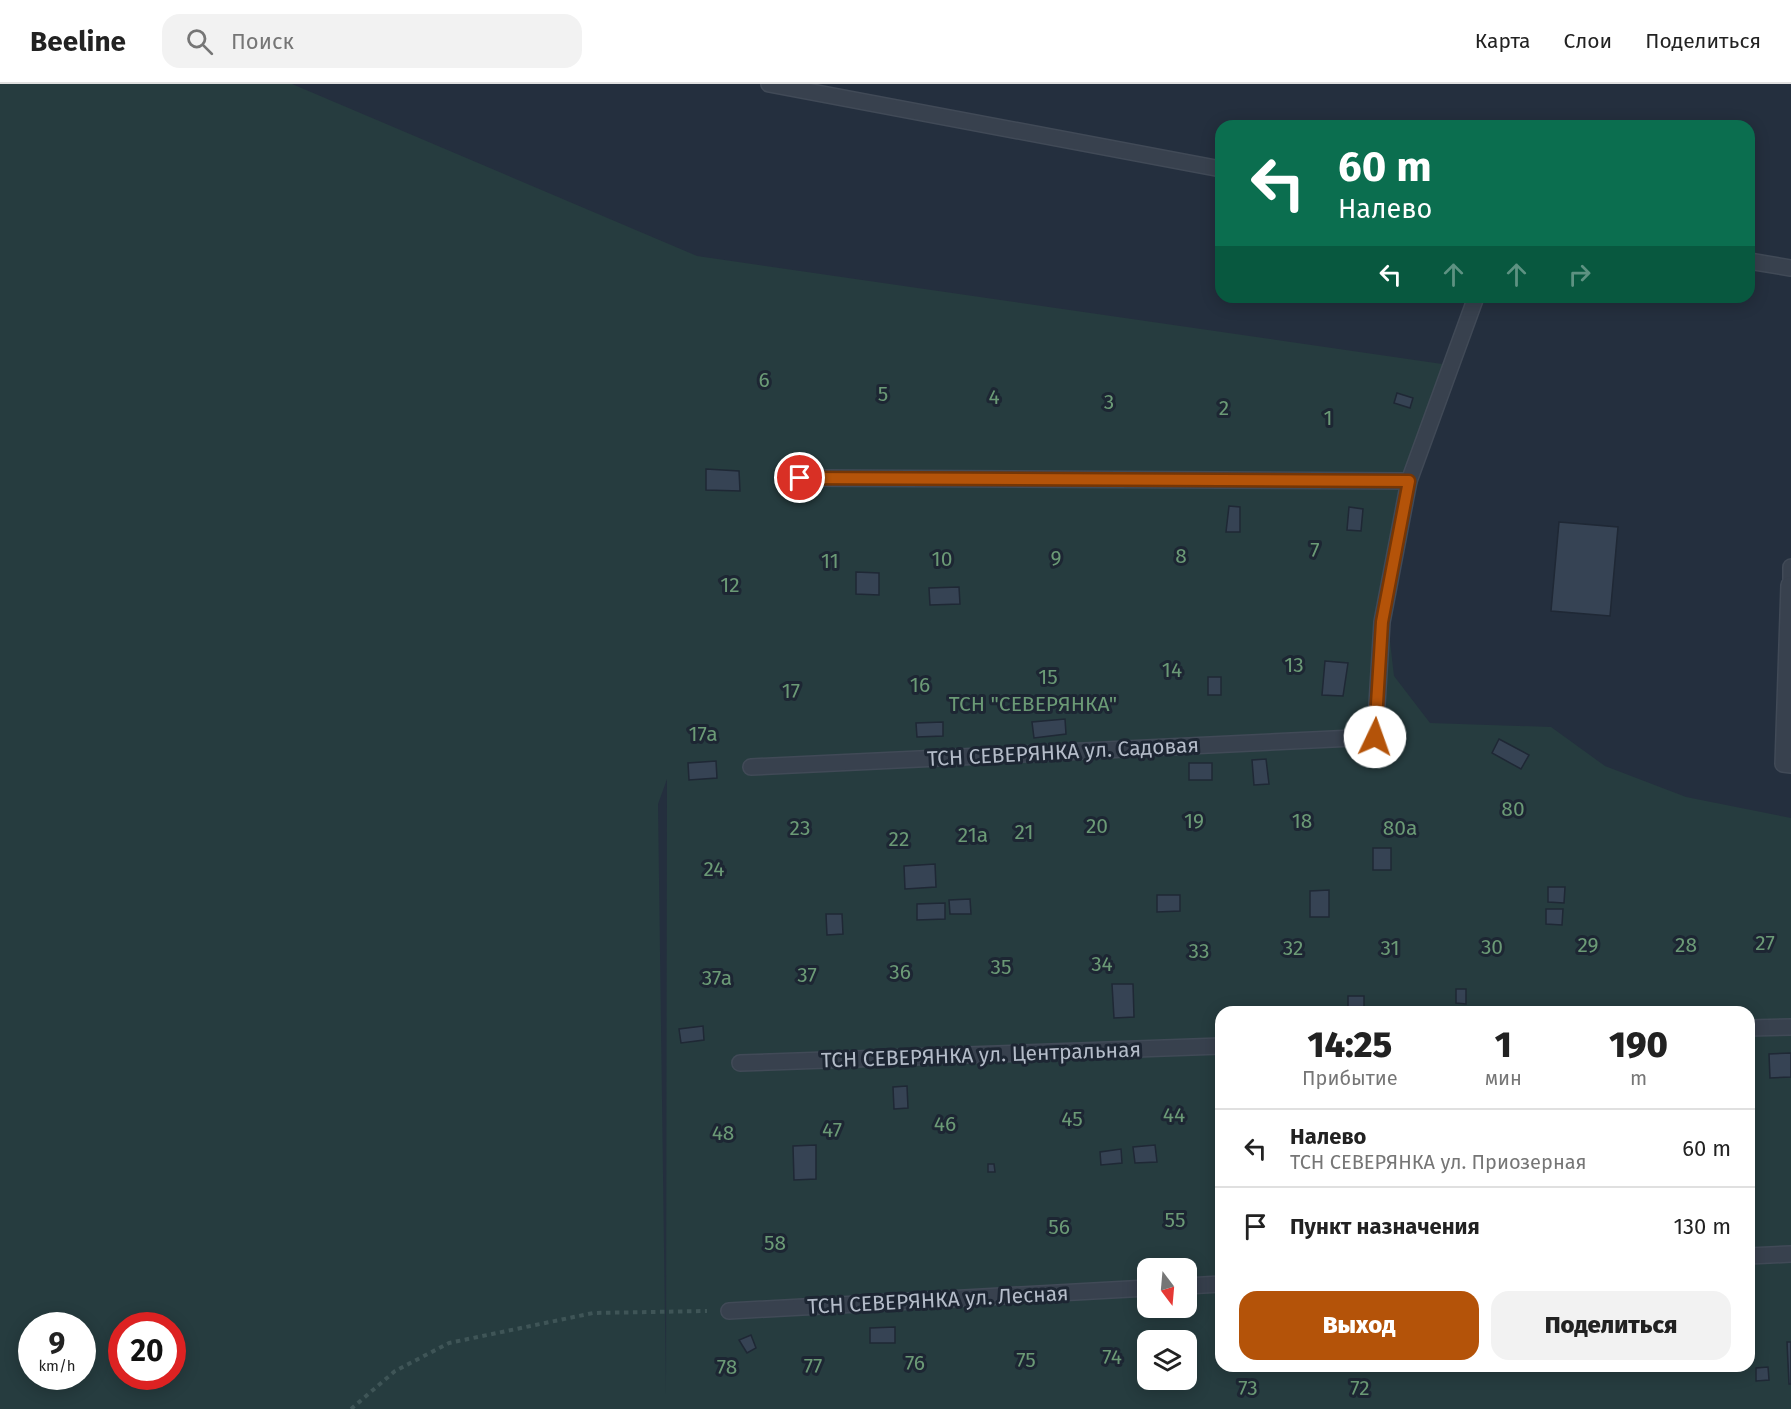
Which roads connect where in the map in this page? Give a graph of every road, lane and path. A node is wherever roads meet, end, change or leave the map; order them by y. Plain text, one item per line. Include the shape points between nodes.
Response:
1 (769, 84) edge
2 (1215, 168) edge
3 (1755, 262) edge
4 (1791, 268) edge
5 (1474, 303) edge
6 (800, 478) dead end
7 (1409, 481) junction
8 (1791, 567) edge
9 (1790, 585) edge
10 (1791, 765) edge
11 (751, 768) dead end
12 (1791, 1027) edge
13 (1755, 1028) edge
14 (1215, 1046) edge
15 (741, 1063) dead end
16 (1791, 1254) edge
17 (1755, 1256) edge
18 (1215, 1284) edge
19 (1197, 1285) edge
20 (1137, 1289) edge
21 (729, 1311) joint
22 (351, 1409) edge

1 - 2 lane
3 - 4 lane
5 - 7 lane
6 - 7 lane
7 - 11 lane, ТСН СЕВЕРЯНКА ул. Садовая via 1382,622 1375,737
8 - 9 lane
9 - 10 lane via 1784,764
12 - 13 lane
14 - 15 lane, ТСН СЕВЕРЯНКА ул. Центральная
16 - 17 lane
18 - 19 lane
20 - 21 lane, ТСН СЕВЕРЯНКА ул. Лесная
21 - 22 path via 592,1313 449,1343 395,1371

